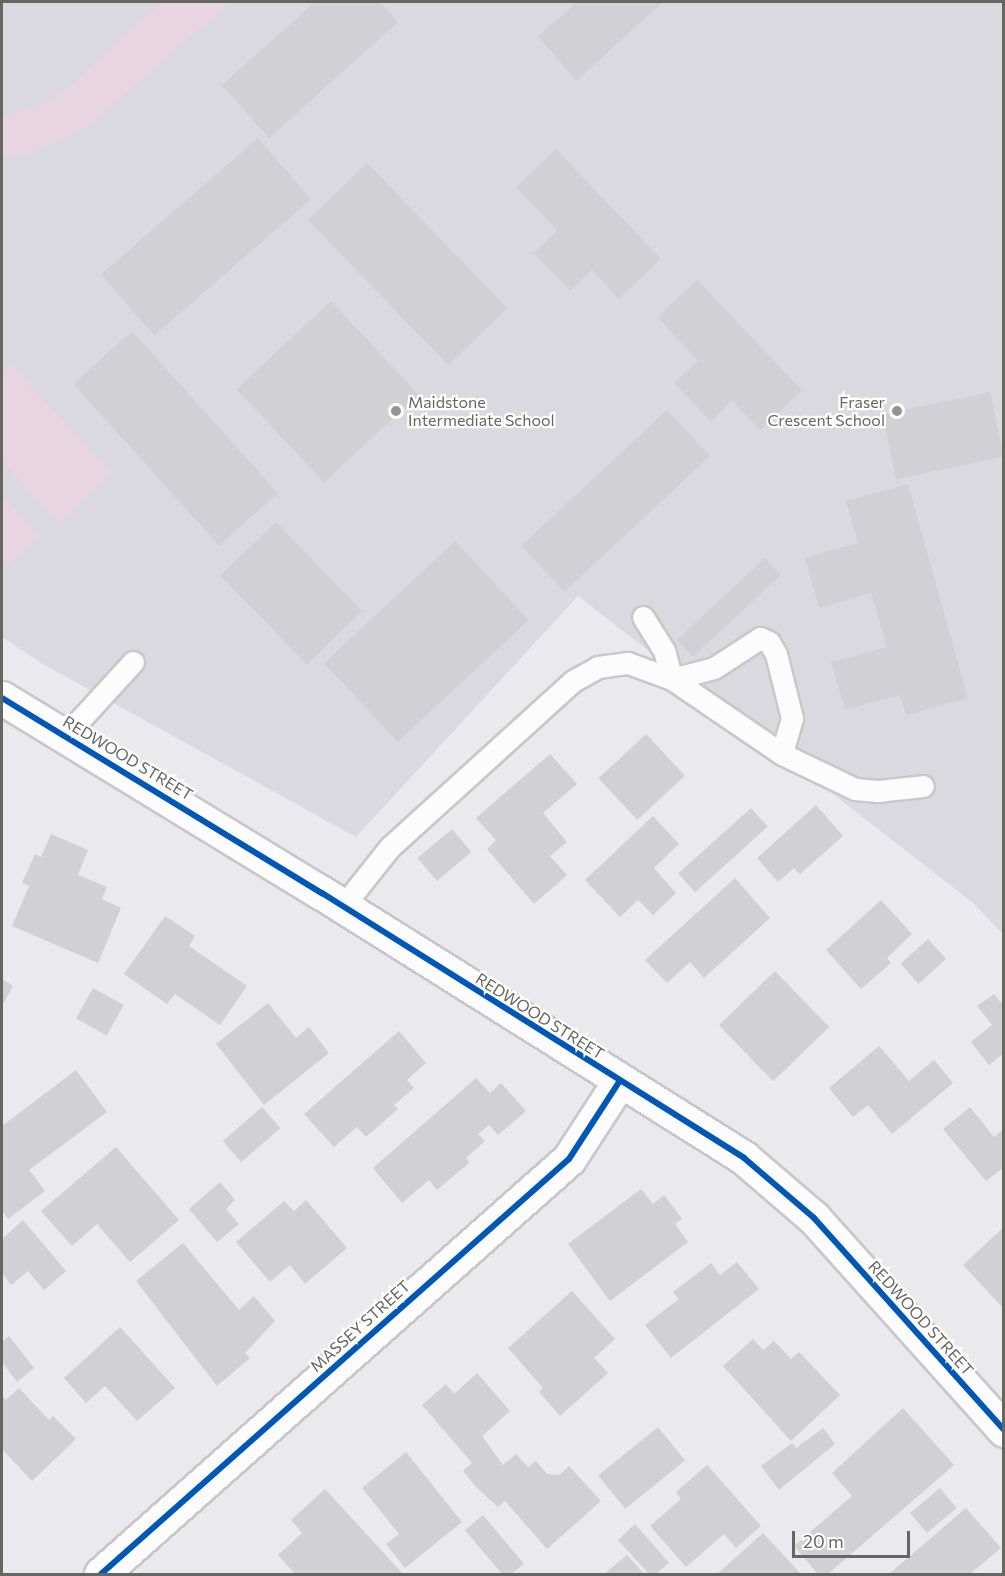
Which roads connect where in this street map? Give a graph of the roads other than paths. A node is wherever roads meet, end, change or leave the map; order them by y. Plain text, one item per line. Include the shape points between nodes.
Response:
1 (643, 617) dead end
2 (133, 662) dead end
3 (672, 679) junction
4 (2, 698) edge
5 (66, 735) junction
6 (782, 754) junction
7 (923, 786) dead end
8 (343, 906) junction
9 (620, 1082) junction
10 (1004, 1430) edge
11 (101, 1575) edge

1 - 3 lane via 664,650
2 - 5 lane
3 - 6 lane
3 - 6 lane via 714,668 760,638 769,642 776,654 792,718
3 - 8 lane via 628,663 598,667 573,681 390,847
4 - 5 street, REDWOOD STREET
5 - 8 street, REDWOOD STREET
6 - 7 lane via 855,789 878,791
8 - 9 street, REDWOOD STREET
9 - 10 street, REDWOOD STREET via 744,1158 814,1218
9 - 11 street, MASSEY STREET via 568,1159

